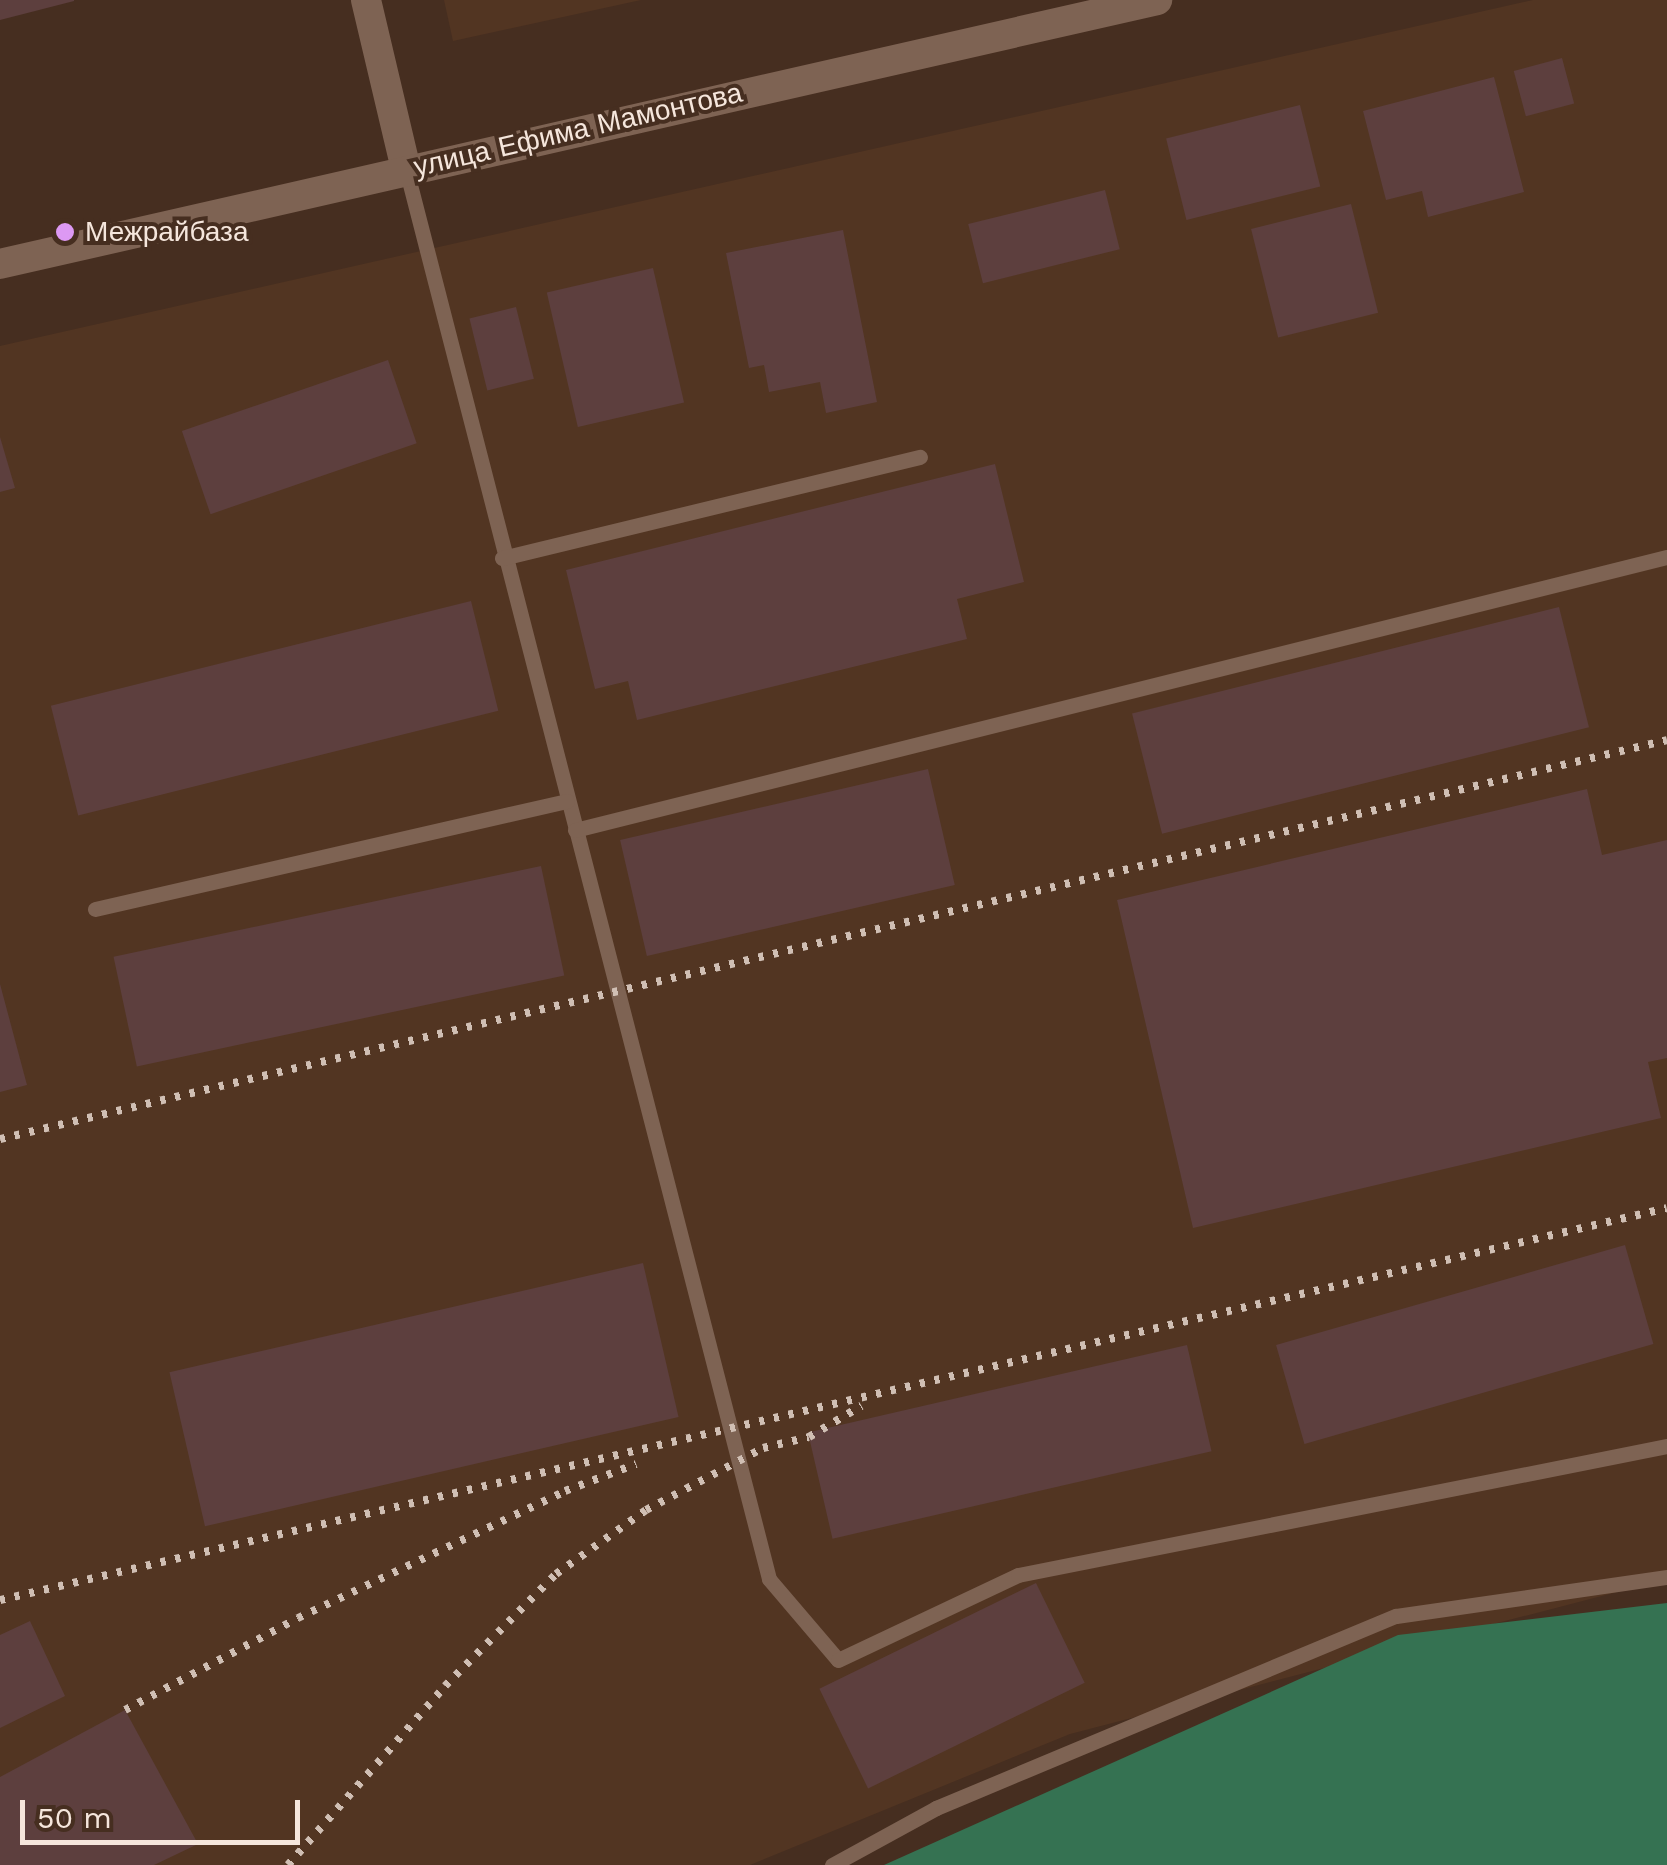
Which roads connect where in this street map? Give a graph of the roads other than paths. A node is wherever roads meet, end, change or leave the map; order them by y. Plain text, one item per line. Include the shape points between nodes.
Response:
1 (366, 0) edge
2 (1156, 0) edge
3 (406, 169) junction
4 (0, 264) edge
5 (920, 457) dead end
6 (1667, 557) edge
7 (502, 558) junction
8 (567, 801) junction
9 (576, 830) junction
10 (95, 909) dead end
11 (1667, 1446) edge
12 (1667, 1577) edge
13 (832, 1865) edge

1 - 3 street
2 - 3 street, улица Ефима Мамонтова
3 - 4 street, улица Ефима Мамонтова
3 - 7 lane
5 - 7 lane
6 - 9 lane
7 - 8 lane
8 - 9 lane
8 - 10 lane
9 - 11 lane via 769,1579 838,1660 1018,1575
12 - 13 lane via 1396,1616 936,1808

